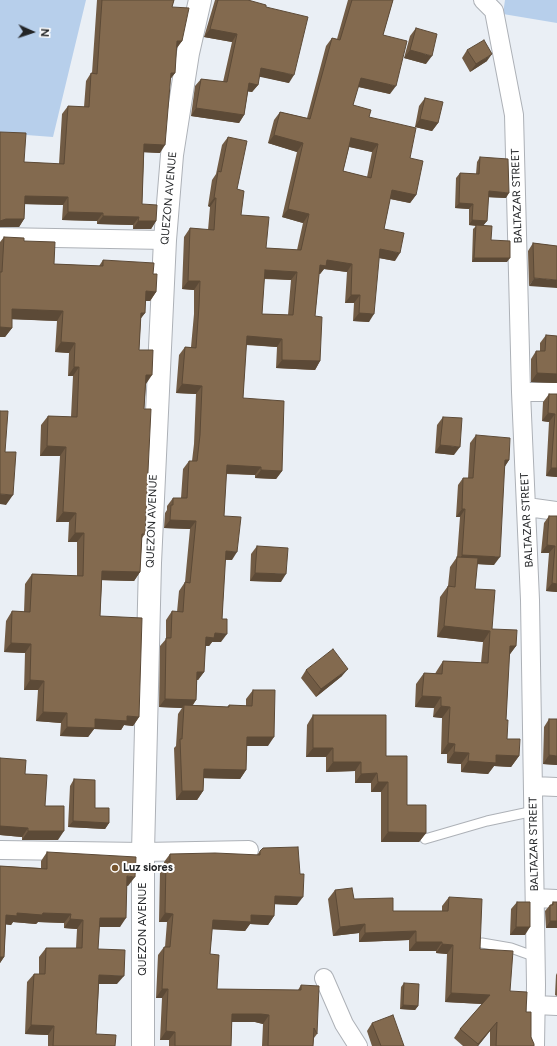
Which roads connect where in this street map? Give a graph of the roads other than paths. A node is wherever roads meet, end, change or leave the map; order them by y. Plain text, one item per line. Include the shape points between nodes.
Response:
1 (200, 0) edge
2 (483, 0) edge
3 (0, 237) edge
4 (165, 240) junction
5 (520, 392) junction
6 (557, 392) edge
7 (527, 507) junction
8 (557, 511) edge
9 (533, 786) junction
10 (557, 787) edge
11 (534, 811) junction
12 (425, 839) edge
13 (0, 850) edge
14 (249, 850) dead end
15 (143, 852) junction
16 (535, 898) junction
17 (557, 899) edge
18 (482, 943) edge
19 (536, 957) junction
20 (324, 978) dead end
21 (535, 1005) junction
22 (557, 1006) edge
23 (142, 1046) edge
24 (358, 1046) edge
25 (535, 1046) edge

1 - 4 street, QUEZON AVENUE via 188,53 172,155
2 - 5 street, BALTAZAR STREET via 494,11 514,115
3 - 4 street
4 - 15 street, QUEZON AVENUE via 150,563
5 - 6 street
5 - 7 street, BALTAZAR STREET
7 - 8 street
7 - 9 street, BALTAZAR STREET
9 - 10 street
9 - 11 street, BALTAZAR STREET
11 - 12 lane via 487,821
11 - 16 street, BALTAZAR STREET
13 - 15 street
14 - 15 street
15 - 23 street, QUEZON AVENUE
16 - 17 street
16 - 19 street, BALTAZAR STREET
18 - 19 lane via 510,948
19 - 21 street, BALTAZAR STREET
20 - 24 street via 344,1024
21 - 22 street
21 - 25 street, BALTAZAR STREET

